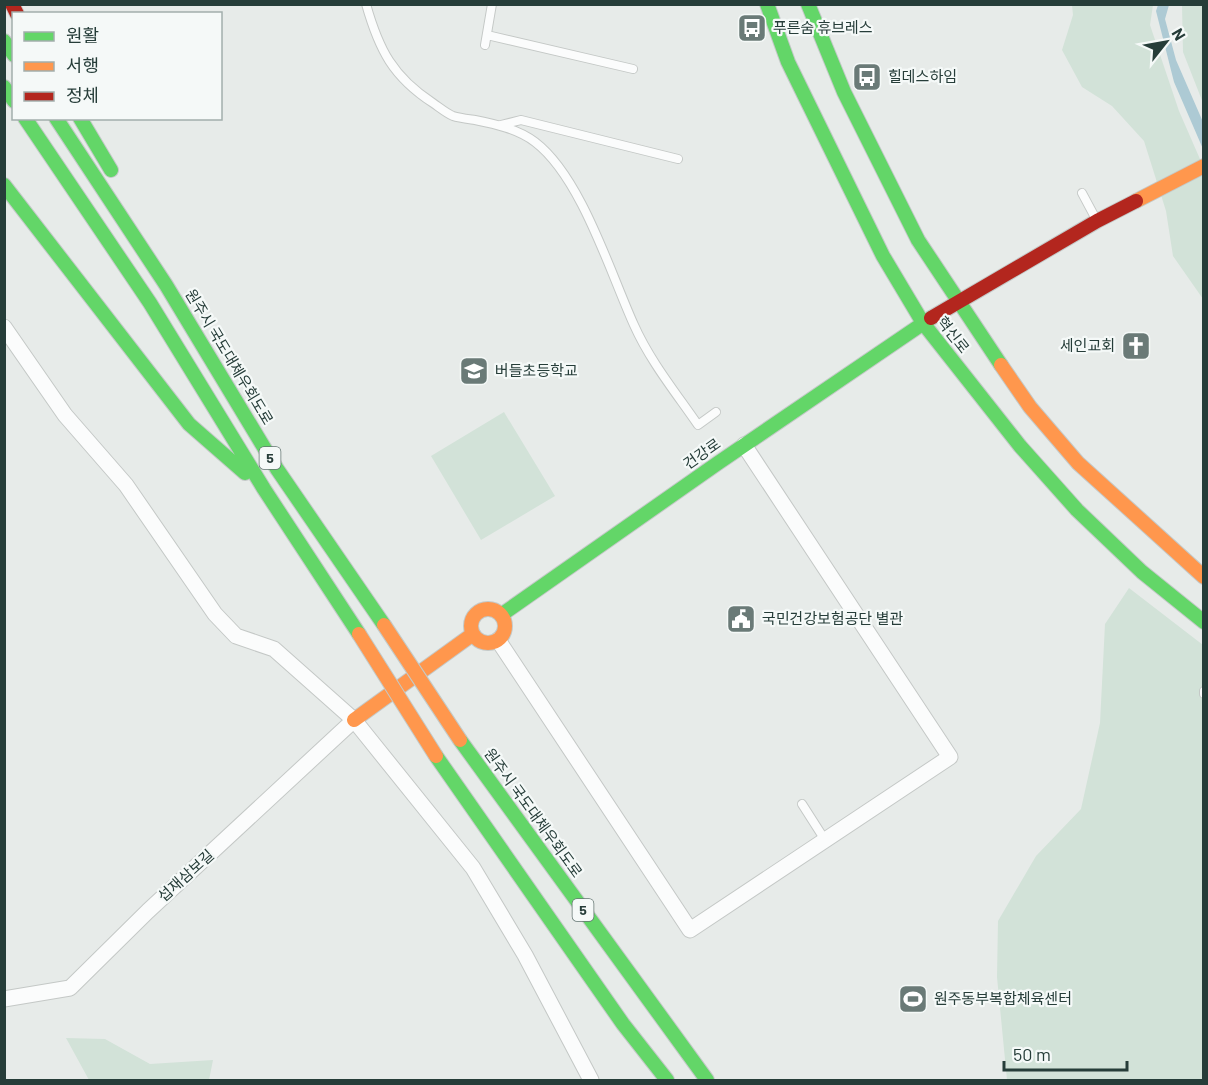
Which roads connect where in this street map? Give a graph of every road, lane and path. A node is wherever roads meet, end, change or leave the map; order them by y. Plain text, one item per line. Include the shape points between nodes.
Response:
1 (366, 4) edge
2 (492, 4) edge
3 (767, 4) edge
4 (808, 4) edge
5 (487, 35) junction
6 (485, 45) dead end
7 (633, 69) dead end
8 (26, 120) edge
9 (57, 120) edge
10 (81, 120) edge
11 (501, 125) junction
12 (678, 159) dead end
13 (1203, 166) edge
14 (116, 179) dead end
15 (4, 185) edge
16 (1082, 193) dead end
17 (1097, 221) junction
18 (145, 229) dead end
19 (958, 303) junction
20 (923, 323) junction
21 (4, 327) edge
22 (716, 412) dead end
23 (744, 445) junction
24 (278, 470) junction
25 (264, 489) junction
26 (1203, 577) edge
27 (501, 615) junction
28 (1203, 622) edge
29 (473, 634) junction
30 (498, 640) junction
31 (354, 720) junction
32 (802, 804) dead end
33 (825, 840) junction
34 (4, 999) edge
35 (591, 1080) edge
36 (667, 1080) edge
37 (707, 1080) edge

1 - 11 lane via 393,69 414,91 453,116
2 - 5 lane
3 - 20 main road, 혁신로 via 788,62 883,256
4 - 19 main road, 혁신로 via 844,92 918,240
5 - 6 lane
5 - 7 lane
8 - 25 main road, 5 via 150,303
9 - 24 main road, 원주시 국도대체우회도로 / 5 via 166,285
10 - 14 main road
11 - 12 lane via 521,120
11 - 22 lane via 534,141 559,167 611,268 634,327 698,425
13 - 17 main road
15 - 25 main road via 189,424
16 - 17 lane
17 - 19 main road
18 - 24 main road via 257,415
19 - 20 main road, 건강로
19 - 26 main road, 혁신로 via 1030,407 1078,463
20 - 23 main road, 건강로
20 - 28 main road, 혁신로 via 1020,446 1077,510 1142,572
21 - 31 street via 65,415 126,484 215,614 236,636 274,649
23 - 27 main road, 건강로
23 - 33 street via 950,757
24 - 37 main road, 원주시 국도대체우회도로 / 5, bridge via 460,740
25 - 36 main road, 5, bridge via 436,756 622,1024
27 - 29 main road via 492,609 480,610 472,618
27 - 30 main road via 505,631
29 - 30 main road via 481,642
29 - 31 main road
30 - 33 street via 690,930
31 - 34 street, 섭재삼보길 via 70,988
31 - 35 street via 473,868 525,955
32 - 33 lane

